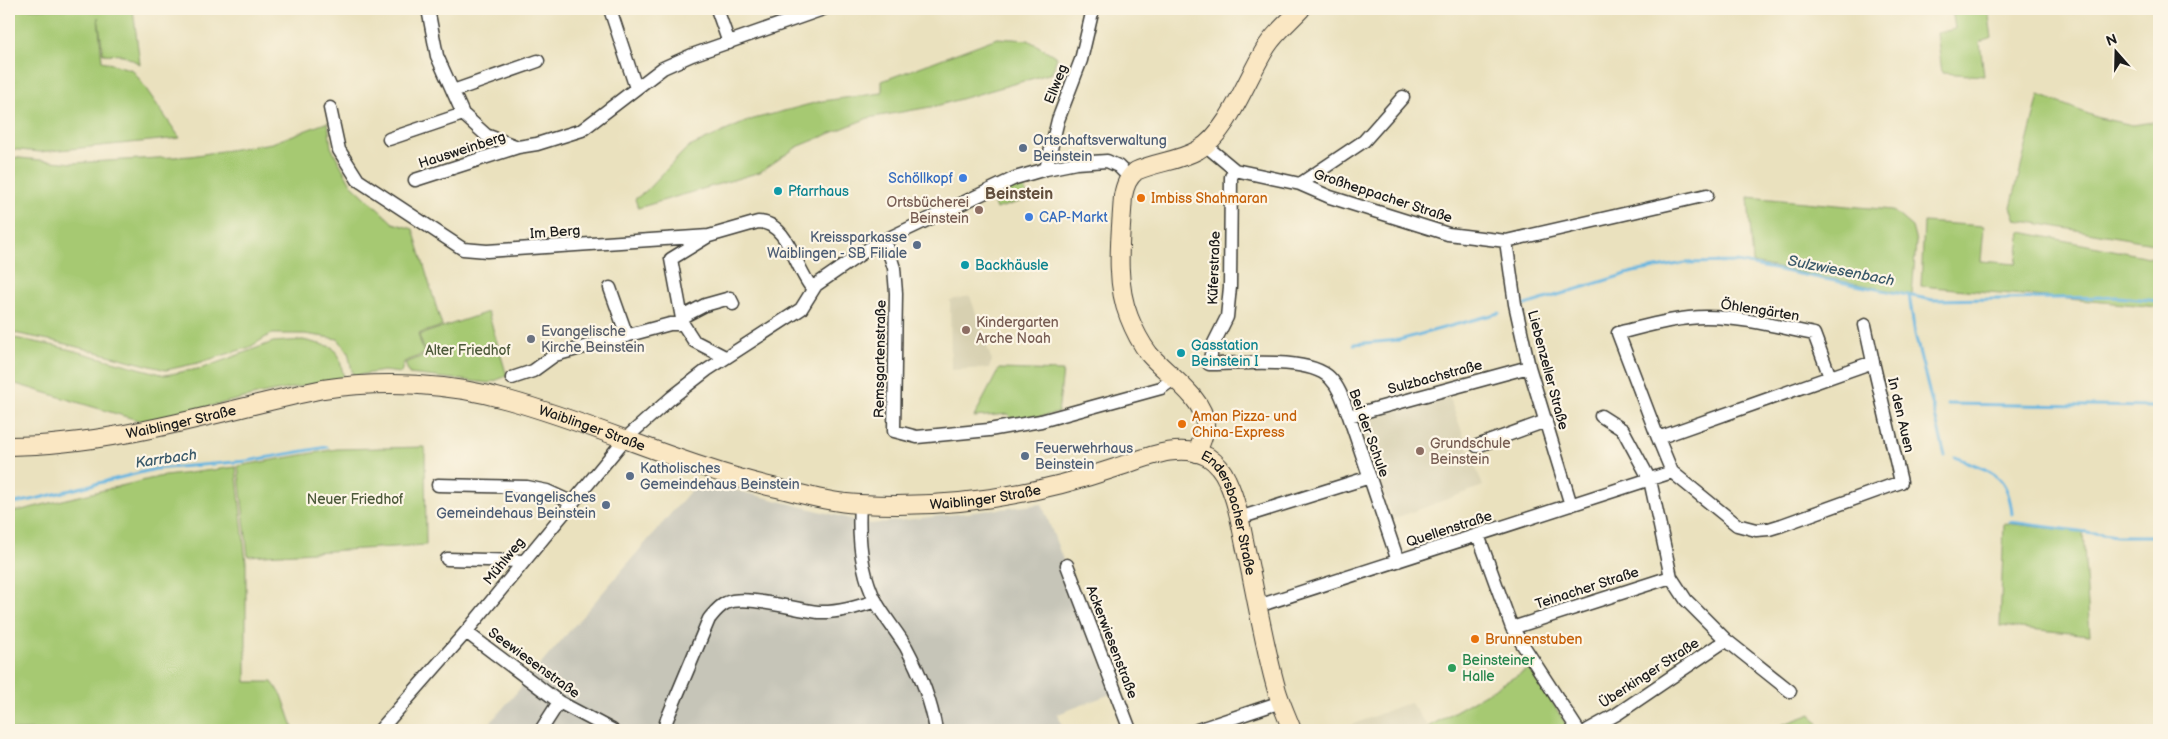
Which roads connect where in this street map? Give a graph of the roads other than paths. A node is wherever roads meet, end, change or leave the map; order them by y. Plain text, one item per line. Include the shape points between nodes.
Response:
1 (428, 9) edge
2 (610, 9) edge
3 (717, 9) edge
4 (823, 9) edge
5 (1093, 9) edge
6 (1301, 9) edge
7 (729, 43) junction
8 (538, 61) dead end
9 (636, 88) junction
10 (453, 91) junction
11 (1403, 97) dead end
12 (330, 108) dead end
13 (463, 114) junction
14 (389, 139) dead end
15 (1205, 145) junction
16 (518, 147) junction
17 (1046, 169) junction
18 (1235, 170) junction
19 (1129, 177) junction
20 (415, 180) dead end
21 (1300, 184) junction
22 (1707, 195) dead end
23 (709, 236) junction
24 (885, 240) junction
25 (1506, 241) junction
26 (610, 288) dead end
27 (812, 289) junction
28 (733, 304) dead end
29 (682, 320) junction
30 (1865, 325) dead end
31 (627, 336) junction
32 (725, 358) junction
33 (1873, 362) junction
34 (1210, 364) joint
35 (1529, 367) junction
36 (1172, 377) junction
37 (1830, 377) junction
38 (512, 378) dead end
39 (1349, 416) junction
40 (1600, 416) dead end
41 (1546, 421) junction
42 (1658, 438) junction
43 (625, 439) junction
44 (9, 446) edge
45 (1477, 446) dead end
46 (1198, 453) junction
47 (1672, 472) junction
48 (1370, 477) junction
49 (1650, 480) junction
50 (438, 485) dead end
51 (571, 502) junction
52 (860, 504) junction
53 (1571, 505) junction
54 (1239, 518) junction
55 (1478, 535) junction
56 (446, 559) dead end
57 (524, 561) junction
58 (1398, 561) junction
59 (1067, 565) dead end
60 (1671, 577) junction
61 (876, 601) junction
62 (1258, 606) junction
63 (1512, 628) junction
64 (466, 632) junction
65 (1726, 640) junction
66 (1790, 691) dead end
67 (559, 702) junction
68 (1281, 702) junction
69 (380, 730) edge
70 (541, 730) edge
71 (612, 730) edge
72 (664, 730) edge
73 (936, 730) edge
74 (1130, 730) edge
75 (1197, 730) edge
76 (1292, 730) edge
77 (1578, 730) edge
78 (1588, 730) edge

1 - 10 street, Hausweinberg via 437,56
2 - 9 street
3 - 7 street
4 - 7 street, Hausweinberg
5 - 17 street, Ellweg via 1081,60 1058,120
6 - 15 street via 1269,44 1235,106
7 - 9 street, Hausweinberg via 663,68
8 - 10 street
9 - 16 street, Hausweinberg via 582,130
10 - 13 street, Hausweinberg
11 - 21 street via 1364,141
12 - 23 street, Im Berg via 340,150 358,180 463,249 487,251
13 - 14 street
13 - 16 street, Hausweinberg via 486,135
15 - 18 street, Großheppacher Straße
15 - 19 street via 1190,154 1143,168
16 - 20 street, Hausweinberg
17 - 19 street via 1107,161
17 - 24 street via 1007,181
18 - 21 street, Großheppacher Straße
18 - 34 street, Küferstraße via 1231,178 1227,317 1213,345
19 - 36 street, Endersbacher Straße via 1123,196 1120,267 1125,302 1142,344
21 - 25 street, Großheppacher Straße via 1448,234
22 - 25 street, Großheppacher Straße
23 - 27 street, Im Berg via 758,222 774,226
23 - 29 street via 671,259
24 - 27 street
24 - 36 street, Remsgartenstraße via 894,268 896,293 894,431 918,437 1041,421 1161,388
25 - 35 street, Liebenzeller Straße
26 - 31 street
27 - 32 street via 801,309
28 - 29 street via 730,298 705,305
29 - 31 street
29 - 32 street via 694,341
30 - 33 street
31 - 38 street via 555,355 532,371
32 - 43 street, Mühlweg via 671,398
33 - 37 street
33 - 47 street, In den Auen via 1901,482 1782,525 1756,530 1737,525
34 - 39 street, Bei der Schule via 1301,363 1327,375 1342,397
35 - 39 street, Sulzbachstraße
35 - 41 street, Liebenzeller Straße
36 - 46 street, Endersbacher Straße via 1202,409 1205,425
37 - 42 street
37 - 42 street, Öhlengärten via 1814,334 1743,320 1706,317 1668,321 1618,333
39 - 48 street, Bei der Schule
40 - 49 street via 1624,430
41 - 45 street
41 - 53 street, Liebenzeller Straße
42 - 47 street, In den Auen
43 - 44 street, Waiblinger Straße via 508,400 426,386 384,384 323,390 146,431 42,446
43 - 51 street, Mühlweg
43 - 52 street, Waiblinger Straße via 748,481 831,501
46 - 52 street, Waiblinger Straße via 1178,450 1154,455 1049,488 982,501
46 - 54 street, Endersbacher Straße via 1211,459 1222,470
47 - 49 street
48 - 54 street
48 - 58 street, Bei der Schule
49 - 53 street, Quellenstraße
49 - 60 street
50 - 51 street via 527,487 547,491
51 - 57 street, Mühlweg
52 - 61 street via 858,536
53 - 55 street, Quellenstraße
54 - 62 street, Endersbacher Straße
55 - 58 street, Quellenstraße
55 - 63 street
56 - 57 street
57 - 64 street, Mühlweg
58 - 62 street, Quellenstraße
59 - 74 street, Ackerwiesenstraße
60 - 63 street, Teinacher Straße
60 - 65 street via 1686,600
61 - 72 street via 836,612 740,600 716,609
61 - 73 street via 906,648 920,678
62 - 68 street, Endersbacher Straße
63 - 77 street
64 - 67 street, Seewiesenstraße
64 - 69 street, Mühlweg
65 - 66 street
65 - 78 street, Überkinger Straße
67 - 70 street
67 - 71 street, Seewiesenstraße
68 - 75 street
68 - 76 street, Endersbacher Straße

